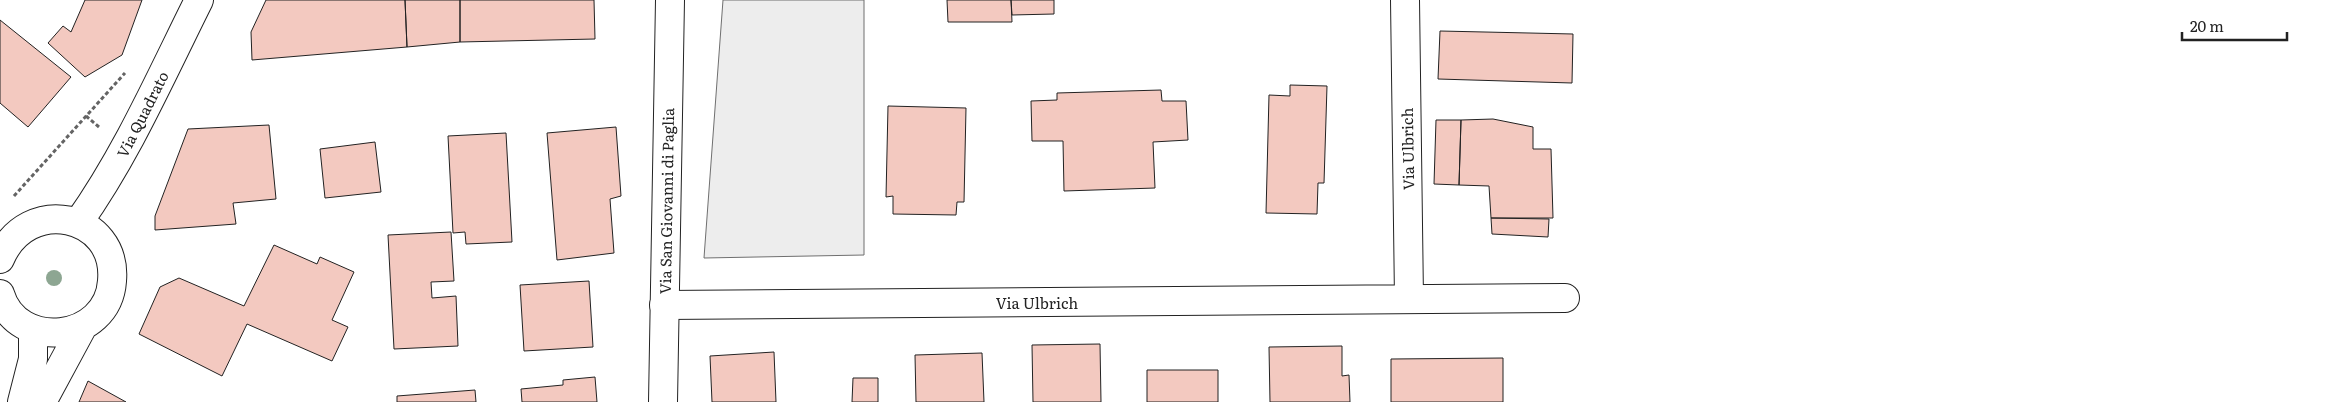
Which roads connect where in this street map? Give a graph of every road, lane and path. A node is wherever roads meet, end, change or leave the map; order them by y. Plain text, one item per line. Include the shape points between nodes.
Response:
1 (199, 0) edge
2 (670, 0) edge
3 (1405, 0) edge
4 (130, 67) dead end
5 (13, 197) dead end
6 (78, 223) junction
7 (0, 259) edge
8 (0, 294) edge
9 (1565, 298) dead end
10 (1409, 299) junction
11 (664, 305) junction
12 (83, 326) junction
13 (33, 330) junction
14 (22, 402) edge
15 (42, 402) edge
16 (664, 402) edge

1 - 6 street, Via Quadrato via 126,148
2 - 11 street, Via San Giovanni di Paglia
3 - 10 street, Via Ulbrich
4 - 5 path
6 - 7 street via 58,218 38,220 20,229 6,244
6 - 12 street via 105,247 112,264 107,300 97,315
8 - 13 street via 19,322
9 - 10 street, Via Ulbrich
10 - 11 street, Via Ulbrich
11 - 16 street, Via San Giovanni di Paglia
12 - 13 street via 67,332
12 - 15 street
13 - 14 street via 33,358

